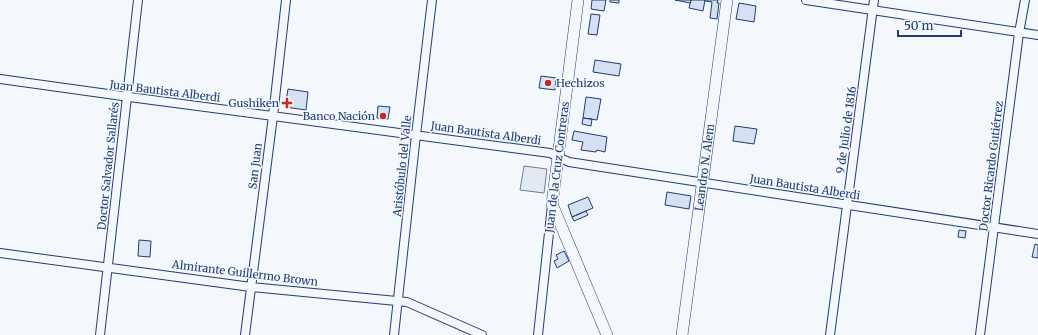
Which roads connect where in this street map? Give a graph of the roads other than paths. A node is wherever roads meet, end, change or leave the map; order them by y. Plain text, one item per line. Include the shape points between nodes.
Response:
1 (138, 0) edge
2 (286, 0) edge
3 (432, 0) edge
4 (578, 0) edge
5 (727, 0) edge
6 (806, 0) edge
7 (874, 0) edge
8 (1025, 0) edge
9 (873, 10) junction
10 (1019, 33) junction
11 (1038, 35) edge
12 (0, 79) edge
13 (127, 97) junction
14 (273, 116) junction
15 (416, 135) junction
16 (558, 157) junction
17 (703, 182) junction
18 (552, 204) junction
19 (847, 204) junction
20 (994, 227) junction
21 (1038, 234) edge
22 (0, 253) edge
23 (108, 267) junction
24 (251, 287) junction
25 (398, 301) junction
26 (100, 335) edge
27 (245, 335) edge
28 (394, 335) edge
29 (482, 335) edge
30 (538, 335) edge
31 (607, 335) edge
32 (682, 335) edge
33 (830, 335) edge
34 (980, 335) edge

1 - 13 street, Doctor Salvador Sallarés
2 - 14 street, San Juan
3 - 15 street, Aristóbulo del Valle
4 - 16 main road, Juan de la Cruz Contreras
5 - 17 main road, Leandro N. Alem
6 - 9 street
7 - 9 street, 9 de Julio de 1816
8 - 10 street, Doctor Ricardo Gutiérrez
9 - 10 street
9 - 19 street, 9 de Julio de 1816
10 - 11 street
10 - 20 street, Doctor Ricardo Gutiérrez
12 - 13 street, Juan Bautista Alberdi
13 - 14 street, Juan Bautista Alberdi
13 - 23 street, Doctor Salvador Sallarés
14 - 15 street, Juan Bautista Alberdi
14 - 24 street, San Juan
15 - 16 street, Juan Bautista Alberdi via 550,153
15 - 25 street, Aristóbulo del Valle
16 - 17 street, Juan Bautista Alberdi via 569,162
16 - 18 main road, Juan de la Cruz Contreras
17 - 19 street, Juan Bautista Alberdi
17 - 32 main road, Leandro N. Alem
18 - 30 street, Juan de la Cruz Contreras
18 - 31 main road
19 - 20 street, Juan Bautista Alberdi
19 - 33 street, 9 de Julio de 1816
20 - 21 street, Juan Bautista Alberdi
20 - 34 street, Doctor Ricardo Gutiérrez
22 - 23 street, Almirante Guillermo Brown
23 - 24 street, Almirante Guillermo Brown
23 - 26 street, Doctor Salvador Sallarés
24 - 25 street, Almirante Guillermo Brown
24 - 27 street, San Juan
25 - 28 street, Aristóbulo del Valle
25 - 29 street, Almirante Guillermo Brown via 415,305

